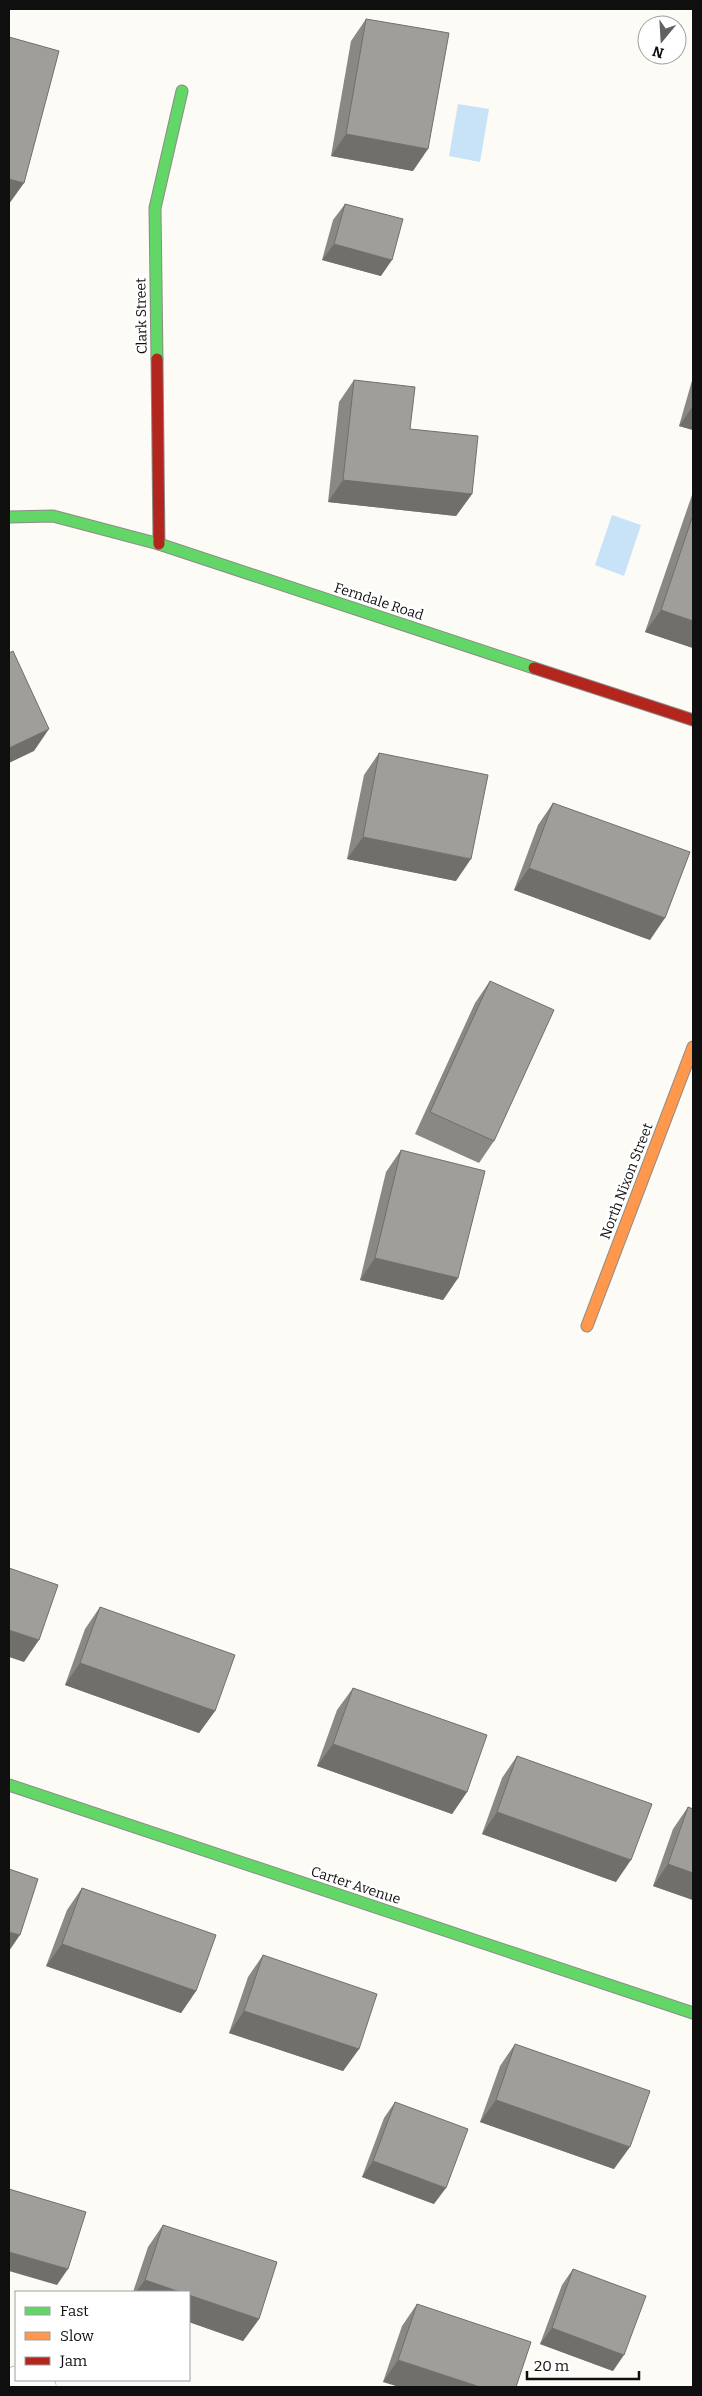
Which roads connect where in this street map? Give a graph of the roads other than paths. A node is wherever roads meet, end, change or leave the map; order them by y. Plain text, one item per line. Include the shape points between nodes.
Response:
1 (182, 91) dead end
2 (9, 517) edge
3 (159, 544) junction
4 (693, 720) edge
5 (693, 1048) edge
6 (587, 1326) dead end
7 (9, 1785) edge
8 (693, 2013) edge
9 (21, 2381) edge
10 (42, 2387) edge

1 - 3 street, Clark Street via 155,208
2 - 3 street, Ferndale Road via 53,516
3 - 4 street, Ferndale Road
5 - 6 street, North Nixon Street
7 - 8 street, Carter Avenue
9 - 10 street

